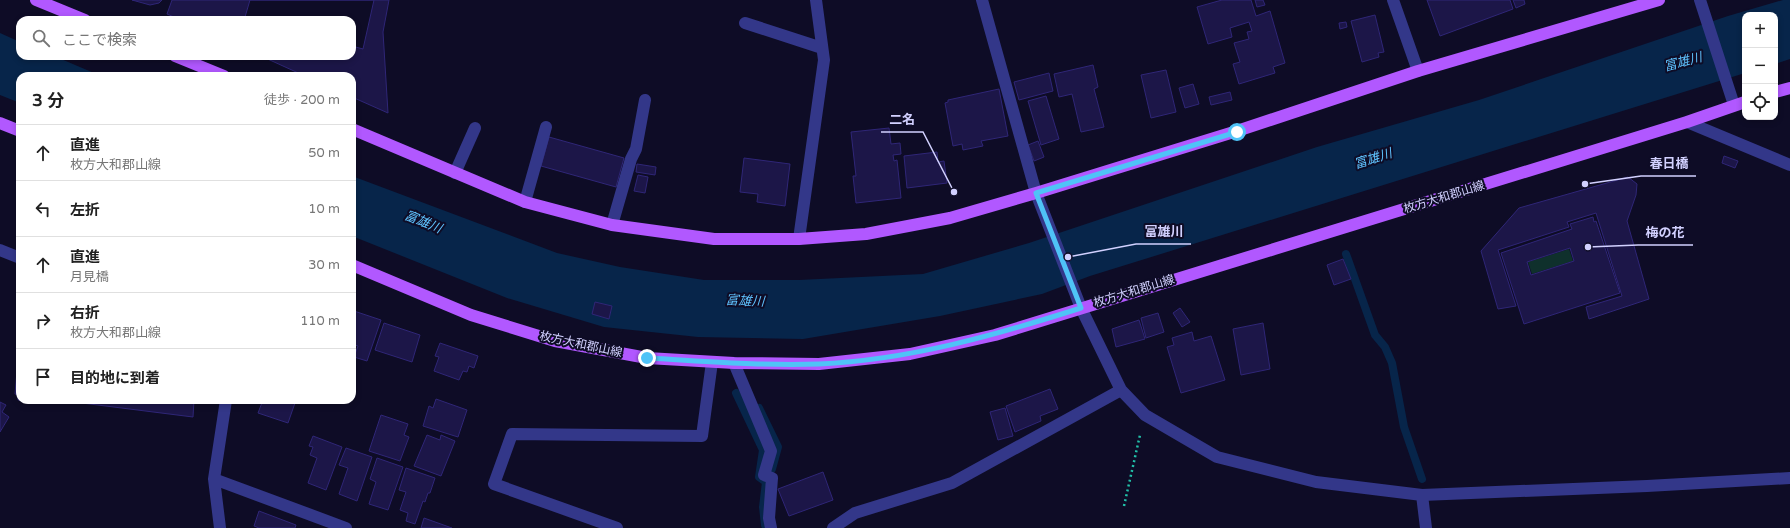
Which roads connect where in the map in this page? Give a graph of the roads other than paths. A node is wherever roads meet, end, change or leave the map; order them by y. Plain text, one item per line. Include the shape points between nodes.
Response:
1 (36, 0) edge
2 (816, 0) edge
3 (982, 0) edge
4 (1393, 0) edge
5 (1659, 0) edge
6 (1702, 5) edge
7 (75, 16) edge
8 (745, 23) dead end
9 (822, 48) junction
10 (184, 60) edge
11 (1418, 71) junction
12 (214, 72) edge
13 (1790, 88) edge
14 (1778, 91) edge
15 (645, 100) dead end
16 (1740, 103) edge
17 (1687, 122) junction
18 (0, 123) edge
19 (546, 127) dead end
20 (475, 128) dead end
21 (16, 129) edge
22 (356, 131) edge
23 (1790, 165) edge
24 (455, 173) junction
25 (1036, 193) junction
26 (525, 202) junction
27 (612, 225) junction
28 (799, 239) junction
29 (0, 250) edge
30 (16, 256) edge
31 (356, 267) edge
32 (1081, 308) junction
33 (712, 362) junction
34 (734, 363) junction
35 (1120, 390) junction
36 (225, 404) edge
37 (1790, 478) edge
38 (214, 479) junction
39 (1422, 495) junction
40 (220, 528) edge
41 (346, 528) edge
42 (617, 528) edge
43 (771, 528) edge
44 (833, 528) edge
45 (1426, 528) edge

1 - 7 main road
2 - 9 street
3 - 25 street
4 - 11 street
5 - 11 main road
6 - 16 street via 1729,88
8 - 9 street
9 - 28 street via 824,60
10 - 12 main road
11 - 25 main road via 1237,132
13 - 14 main road
15 - 27 street via 636,149
16 - 17 main road, 枚方大和郡山線
17 - 23 street
17 - 32 main road, 枚方大和郡山線
18 - 21 main road
19 - 26 street
20 - 24 street
22 - 24 main road
24 - 26 main road
25 - 28 main road via 950,218 866,234
25 - 32 street
26 - 27 main road
27 - 28 main road via 714,239
29 - 30 street
31 - 33 main road, 枚方大和郡山線 via 472,315 555,341 647,358
32 - 34 main road, 枚方大和郡山線 via 994,335 910,354 819,364
32 - 35 street
33 - 34 main road, 枚方大和郡山線
33 - 42 street via 702,436 512,434 494,484
34 - 43 street via 771,451 764,475 772,478 769,518
35 - 39 street via 1145,415 1217,457 1316,482
35 - 44 street via 952,483 855,513
36 - 38 street
37 - 39 street
38 - 40 street
38 - 41 street
39 - 45 street

